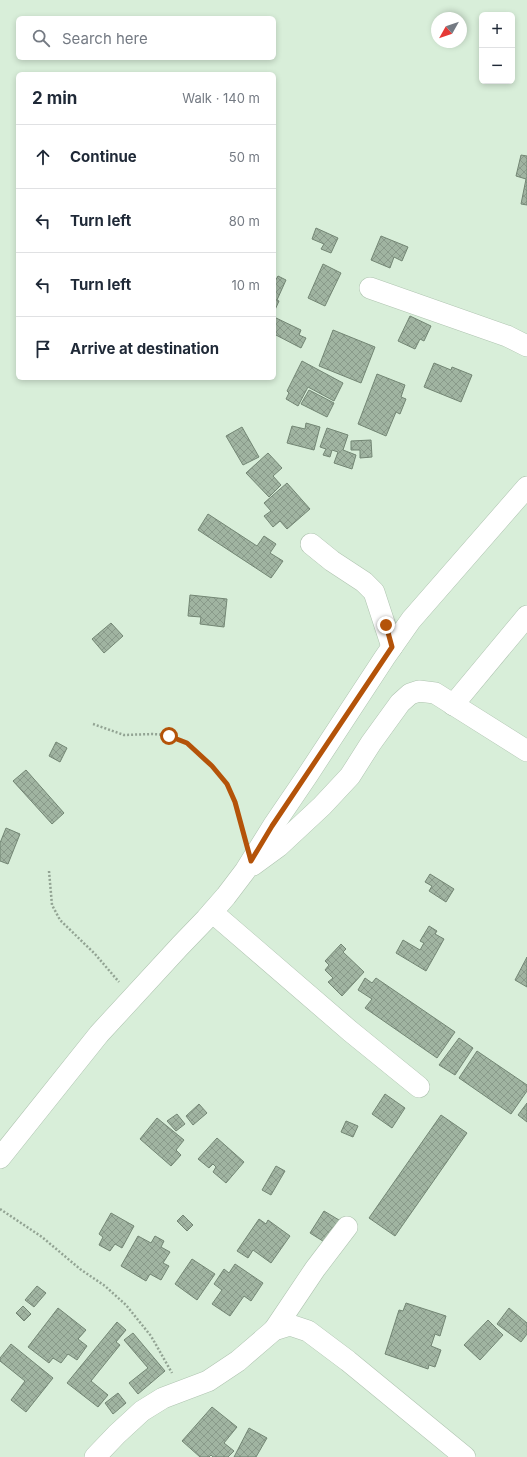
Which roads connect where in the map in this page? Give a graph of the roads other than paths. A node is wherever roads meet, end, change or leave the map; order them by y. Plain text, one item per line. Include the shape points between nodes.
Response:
1 (370, 288) dead end
2 (527, 346) edge
3 (527, 487) edge
4 (311, 544) dead end
5 (527, 616) edge
6 (392, 647) junction
7 (453, 705) junction
8 (527, 751) edge
9 (248, 866) junction
10 (212, 912) junction
11 (419, 1087) dead end
12 (0, 1158) edge
13 (347, 1226) dead end
14 (274, 1330) junction
15 (95, 1457) edge
16 (465, 1457) edge

1 - 2 street via 507,336
3 - 6 street via 411,620
4 - 6 street via 374,592
5 - 7 street
6 - 9 street
7 - 8 street
7 - 9 street via 435,693 419,691 410,694 371,743 350,776 322,806 279,846
9 - 10 street
10 - 11 street
10 - 12 street via 99,1034
13 - 14 street
14 - 15 street via 238,1361 208,1380 163,1398 142,1411
14 - 16 street via 290,1325 308,1331

